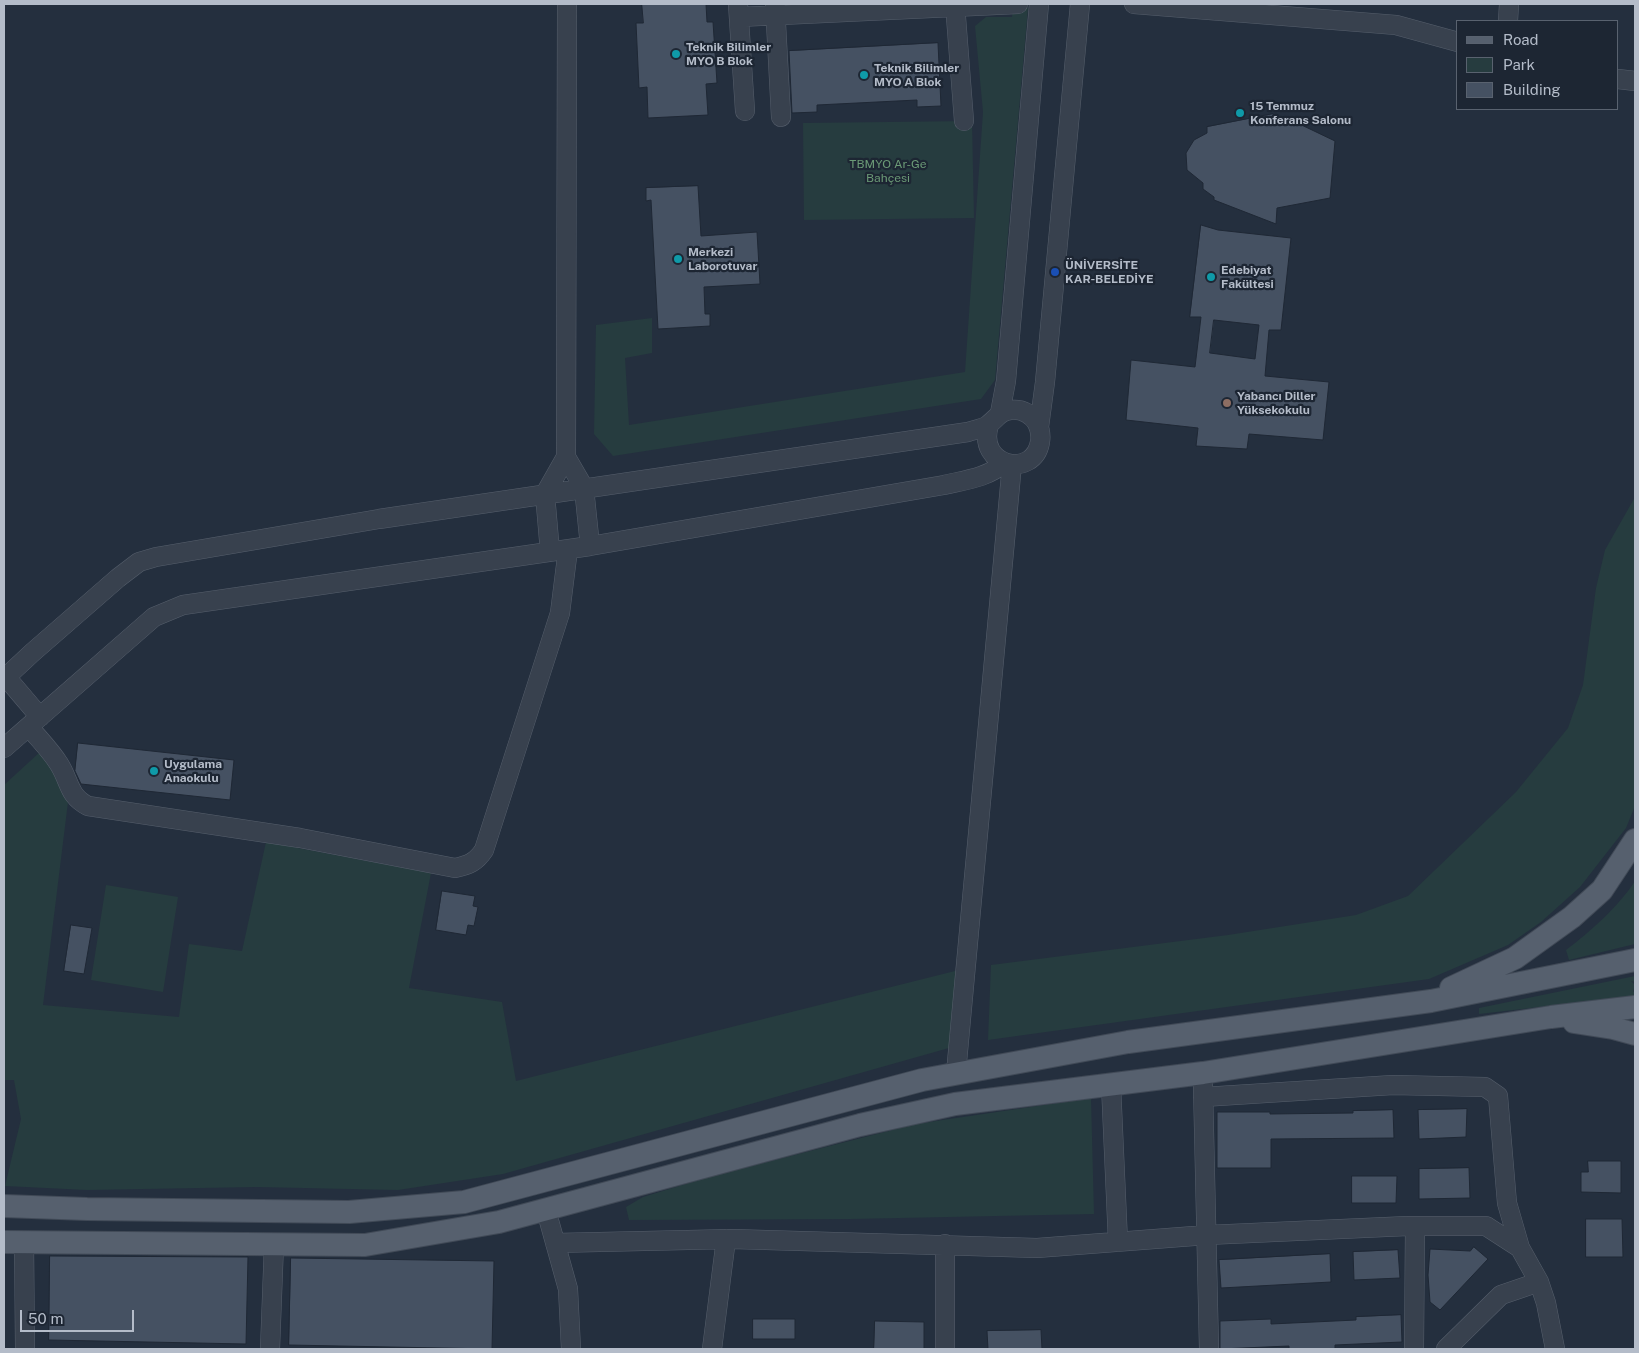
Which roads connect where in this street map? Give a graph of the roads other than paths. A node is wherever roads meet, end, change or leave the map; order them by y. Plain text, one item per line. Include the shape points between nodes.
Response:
1 (567, 4) edge
2 (1018, 4) edge
3 (1039, 4) edge
4 (1080, 4) edge
5 (1134, 4) edge
6 (1509, 4) edge
7 (956, 5) edge
8 (738, 10) edge
9 (775, 10) edge
10 (1320, 11) edge
11 (1508, 20) edge
12 (1456, 41) edge
13 (1619, 79) edge
14 (1635, 81) edge
15 (745, 111) dead end
16 (781, 117) dead end
17 (964, 121) dead end
18 (995, 419) junction
19 (1039, 427) junction
20 (566, 457) junction
21 (1008, 464) junction
22 (584, 488) junction
23 (545, 494) junction
24 (590, 546) junction
25 (559, 551) junction
26 (5, 678) edge
27 (34, 722) junction
28 (4, 748) edge
29 (1635, 840) edge
30 (1635, 960) edge
31 (1421, 1002) junction
32 (1635, 1007) edge
33 (1551, 1017) junction
34 (1635, 1034) edge
35 (956, 1073) junction
36 (1203, 1073) junction
37 (1110, 1085) junction
38 (1203, 1097) junction
39 (4, 1206) edge
40 (546, 1210) junction
41 (1415, 1226) junction
42 (1207, 1235) junction
43 (726, 1239) junction
44 (14, 1242) edge
45 (1118, 1242) junction
46 (555, 1243) junction
47 (274, 1244) junction
48 (945, 1244) junction
49 (1520, 1248) junction
50 (1539, 1282) junction
51 (26, 1349) edge
52 (270, 1349) edge
53 (571, 1349) edge
54 (712, 1349) edge
55 (945, 1349) edge
56 (1209, 1349) edge
57 (1414, 1349) edge
58 (1446, 1349) edge
59 (1555, 1349) edge

1 - 20 street
2 - 7 street
3 - 18 street via 1006,380
4 - 19 street
5 - 10 street
6 - 11 street
7 - 9 street
7 - 17 street
8 - 9 street
8 - 15 street
9 - 16 street
10 - 12 street via 1396,25
13 - 14 street
18 - 19 street via 1010,410 1023,412
18 - 21 street via 986,434 987,443 996,458
18 - 22 street via 968,432
19 - 21 street via 1040,445 1036,453 1021,463
20 - 22 street
20 - 23 street
21 - 24 street via 983,476 944,485
21 - 35 street
22 - 23 street
22 - 24 street
23 - 25 street
23 - 26 street via 380,519 139,562
24 - 25 street
25 - 27 street via 176,607 154,617
25 - 27 street via 560,613 484,850 470,864 455,868 300,838 88,806 72,794 66,776
26 - 27 street
27 - 28 street
29 - 31 main road via 1602,890 1572,917 1515,958
30 - 31 main road
31 - 35 main road via 1128,1042
32 - 33 main road
33 - 34 main road
33 - 36 main road
35 - 39 main road via 464,1202 349,1212
36 - 37 main road
36 - 38 street
37 - 40 main road via 955,1104 860,1125
37 - 45 street
38 - 42 street
38 - 49 street via 1392,1085 1485,1086 1498,1096 1507,1203
40 - 46 street
40 - 47 main road via 499,1222 366,1245
41 - 42 street
41 - 49 street via 1486,1226
41 - 57 street
42 - 45 street
42 - 56 street
43 - 46 street
43 - 48 street
43 - 54 street
44 - 47 main road
44 - 51 street
45 - 48 street via 1037,1248
46 - 53 street via 568,1289
47 - 52 street
48 - 55 street
49 - 50 street
50 - 58 street via 1501,1295
50 - 59 street

